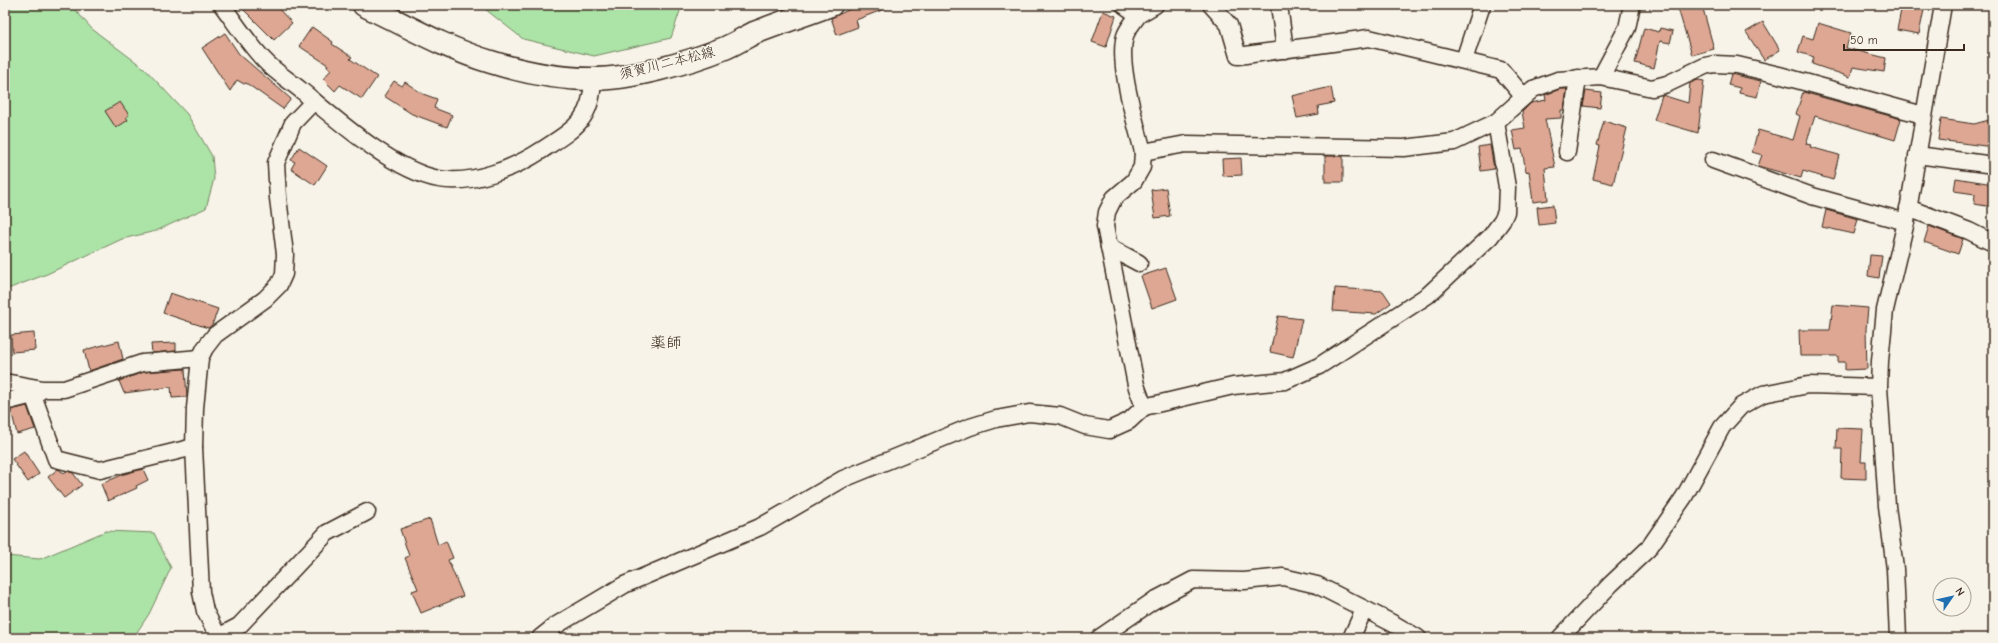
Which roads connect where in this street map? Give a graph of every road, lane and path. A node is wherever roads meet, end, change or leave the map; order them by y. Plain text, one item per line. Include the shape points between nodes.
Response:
1 (222, 5) edge
2 (364, 5) edge
3 (831, 5) edge
4 (1124, 5) edge
5 (1155, 5) edge
6 (1212, 5) edge
7 (1279, 5) edge
8 (1482, 5) edge
9 (1632, 5) edge
10 (1943, 5) edge
11 (1138, 15) junction
12 (1285, 50) junction
13 (1464, 60) junction
14 (1601, 77) junction
15 (1578, 78) junction
16 (593, 79) junction
17 (1523, 96) junction
18 (314, 102) junction
19 (1923, 115) junction
20 (1496, 122) junction
21 (1143, 152) junction
22 (1567, 152) dead end
23 (1917, 155) junction
24 (1713, 160) dead end
25 (1986, 164) dead end
26 (1907, 215) junction
27 (1993, 242) edge
28 (1109, 247) junction
29 (1139, 263) dead end
30 (200, 358) junction
31 (5, 382) edge
32 (1880, 387) junction
33 (38, 392) junction
34 (5, 402) edge
35 (1144, 407) junction
36 (194, 448) junction
37 (367, 512) dead end
38 (1364, 610) junction
39 (218, 638) edge
40 (540, 638) edge
41 (1099, 638) edge
42 (1351, 638) edge
43 (1418, 638) edge
44 (1560, 638) edge
45 (1898, 638) edge

1 - 18 street via 266,62
2 - 16 main road, 須賀川二本松線 via 490,62 525,72
3 - 16 main road, 須賀川二本松線 via 753,34 725,48 679,63 627,76
4 - 11 street
5 - 11 street
6 - 12 street via 1230,25 1238,56
7 - 12 street
8 - 13 street
9 - 14 street via 1627,28
10 - 19 street
11 - 21 street via 1126,36 1124,51 1126,76
12 - 13 street via 1369,38
13 - 17 street via 1501,70
14 - 15 street
14 - 19 street via 1652,88 1667,84 1705,66 1737,65 1779,74
15 - 17 street via 1558,80 1533,89
15 - 22 street
16 - 18 street via 593,97 585,117 562,137 512,167 470,179 439,179 415,171 357,136
17 - 20 street
18 - 30 street via 293,123 276,163 285,254 284,274 279,285 264,299 215,335
19 - 23 street
20 - 21 street via 1454,142 1404,148 1186,144
20 - 35 street via 1507,187 1506,212 1490,237 1428,295 1319,366 1285,382 1233,386
21 - 28 street via 1142,167 1134,181 1114,198 1107,212 1105,226
23 - 25 street
23 - 26 street
24 - 26 street via 1812,196
26 - 27 street via 1969,231
26 - 32 street via 1884,310
28 - 29 street
28 - 35 street via 1136,385
30 - 33 street via 142,363 70,388
30 - 36 street
31 - 33 street
32 - 44 street via 1808,385 1763,394 1741,406 1722,427 1684,497 1648,549
32 - 45 street via 1886,506 1895,569
33 - 34 street
33 - 36 street via 56,459 100,470
35 - 40 street via 1129,421 1109,430 1085,426 1060,416 1029,413 996,418 970,427 843,478 760,527 624,585 555,626
36 - 39 street via 202,592 205,611
37 - 39 street via 327,532 239,626
38 - 41 street via 1317,585 1283,577 1244,581 1193,580 1153,601
38 - 42 street
38 - 43 street via 1392,622

